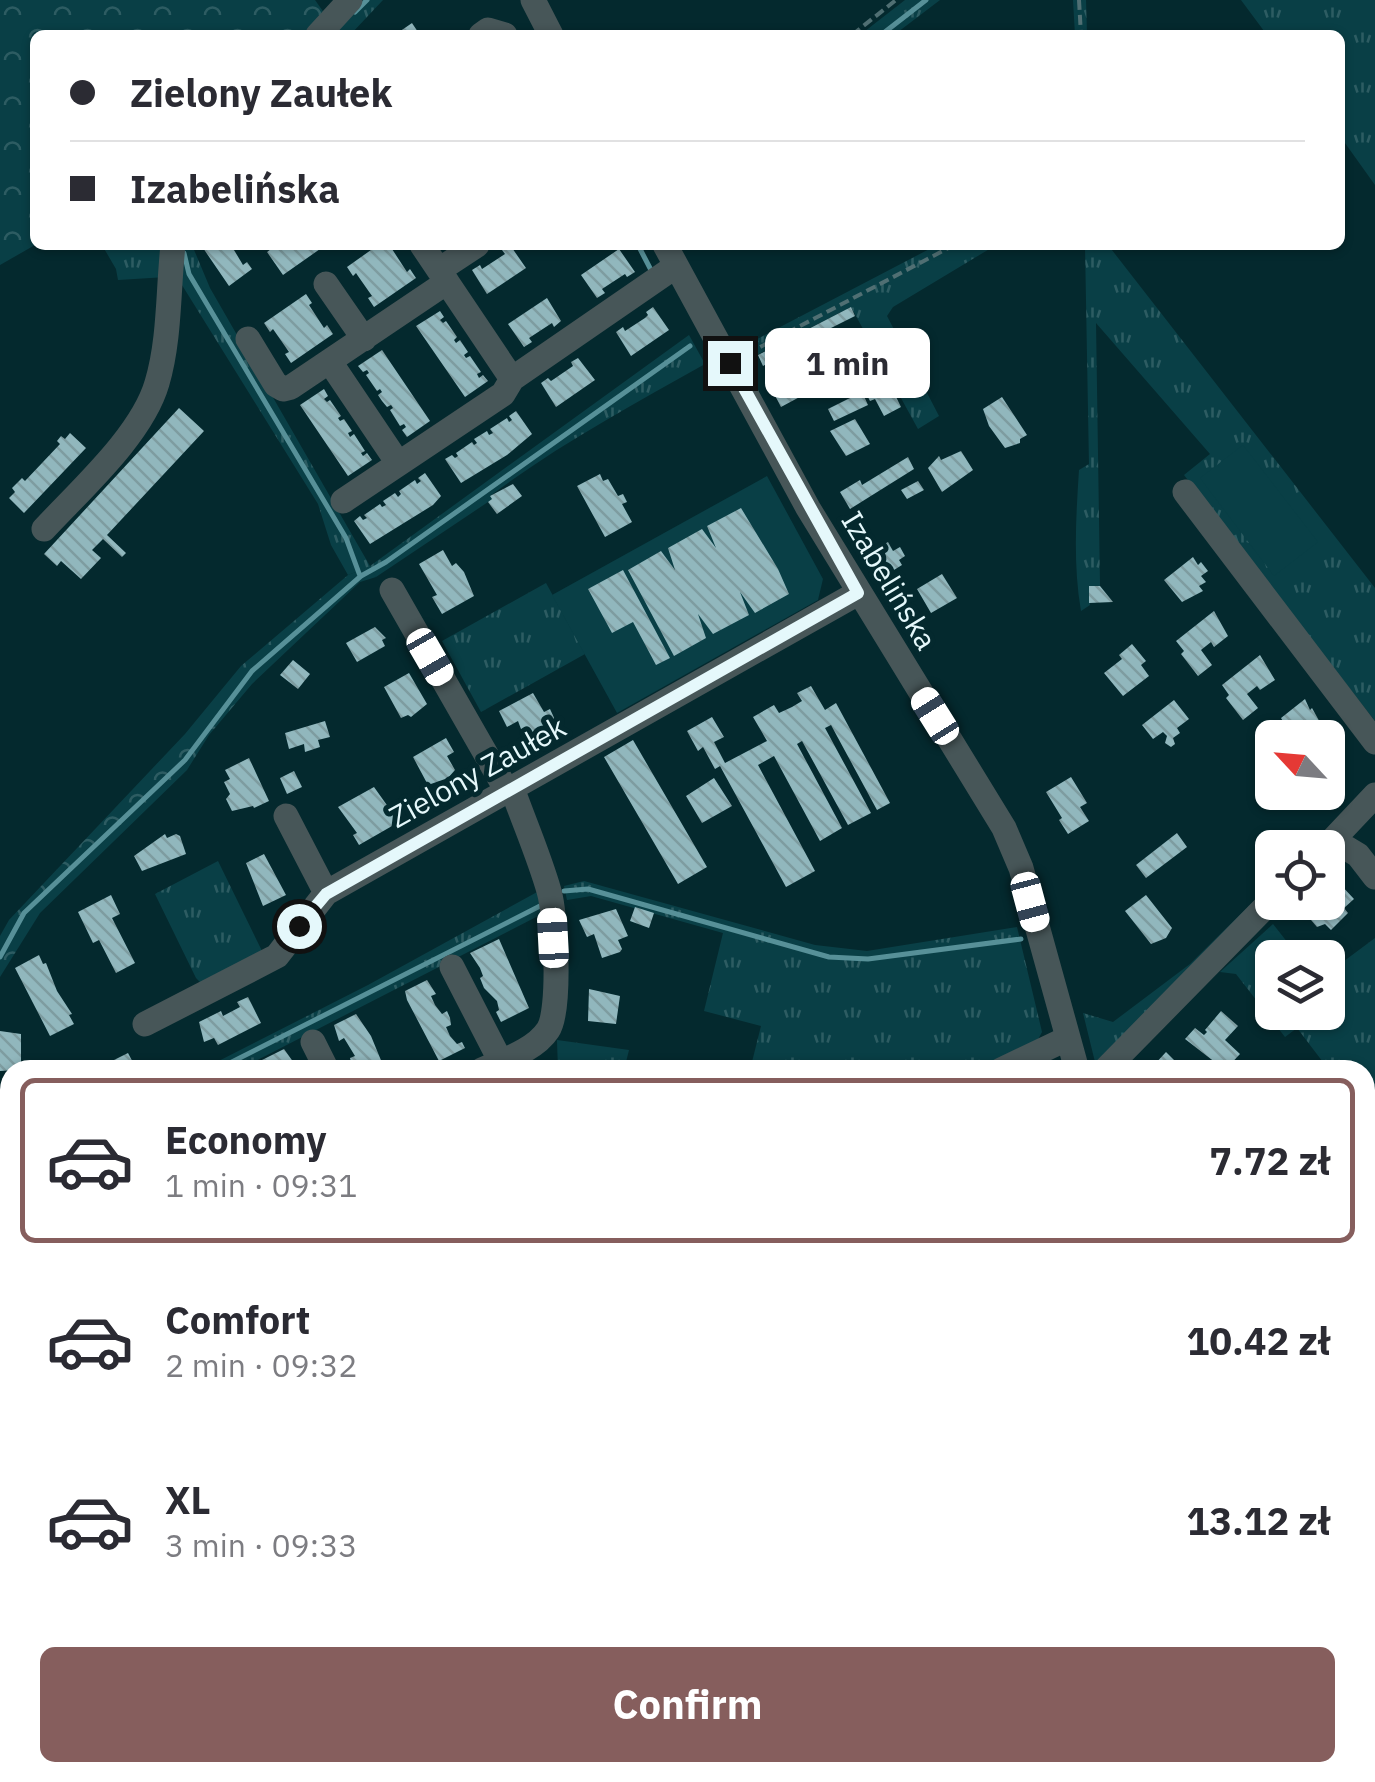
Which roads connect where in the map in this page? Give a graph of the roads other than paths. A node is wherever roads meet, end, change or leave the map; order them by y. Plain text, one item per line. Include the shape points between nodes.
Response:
1 (350, 0) edge
2 (532, 0) edge
3 (323, 30) edge
4 (549, 30) edge
5 (173, 250) edge
6 (425, 250) edge
7 (471, 250) edge
8 (670, 256) edge
9 (443, 276) junction
10 (326, 284) dead end
11 (364, 338) junction
12 (248, 339) dead end
13 (330, 362) junction
14 (512, 379) junction
15 (398, 463) junction
16 (1185, 492) dead end
17 (343, 501) dead end
18 (44, 528) dead end
19 (392, 590) dead end
20 (858, 593) junction
21 (1375, 742) edge
22 (509, 790) junction
23 (1375, 795) edge
24 (286, 816) dead end
25 (1342, 830) edge
26 (1345, 850) edge
27 (1375, 877) edge
28 (326, 894) junction
29 (1255, 917) edge
30 (452, 968) dead end
31 (145, 1024) dead end
32 (1066, 1038) junction
33 (313, 1042) dead end
34 (322, 1060) edge
35 (490, 1060) edge
36 (503, 1060) edge
37 (1021, 1060) edge
38 (1073, 1060) edge
39 (1115, 1060) edge

1 - 3 street
2 - 4 street
5 - 18 street via 162,364 146,410
6 - 9 street
7 - 9 street
8 - 14 street
8 - 20 street, Izabelińska
9 - 11 street
9 - 14 street
10 - 11 street
11 - 13 street
12 - 13 street via 283,389
13 - 15 street
14 - 15 street via 503,394
15 - 17 street
16 - 21 street
19 - 22 street
20 - 22 street, Zielony Zaułek
20 - 32 street, Izabelińska via 1014,850
22 - 28 street, Zielony Zaułek
22 - 36 street via 550,894 556,1004 542,1038
23 - 25 street
24 - 28 street
26 - 27 street via 1358,855
28 - 31 street, Zielony Zaułek via 277,956
29 - 39 street
30 - 35 street
32 - 37 street
32 - 38 street, Izabelińska
33 - 34 street

